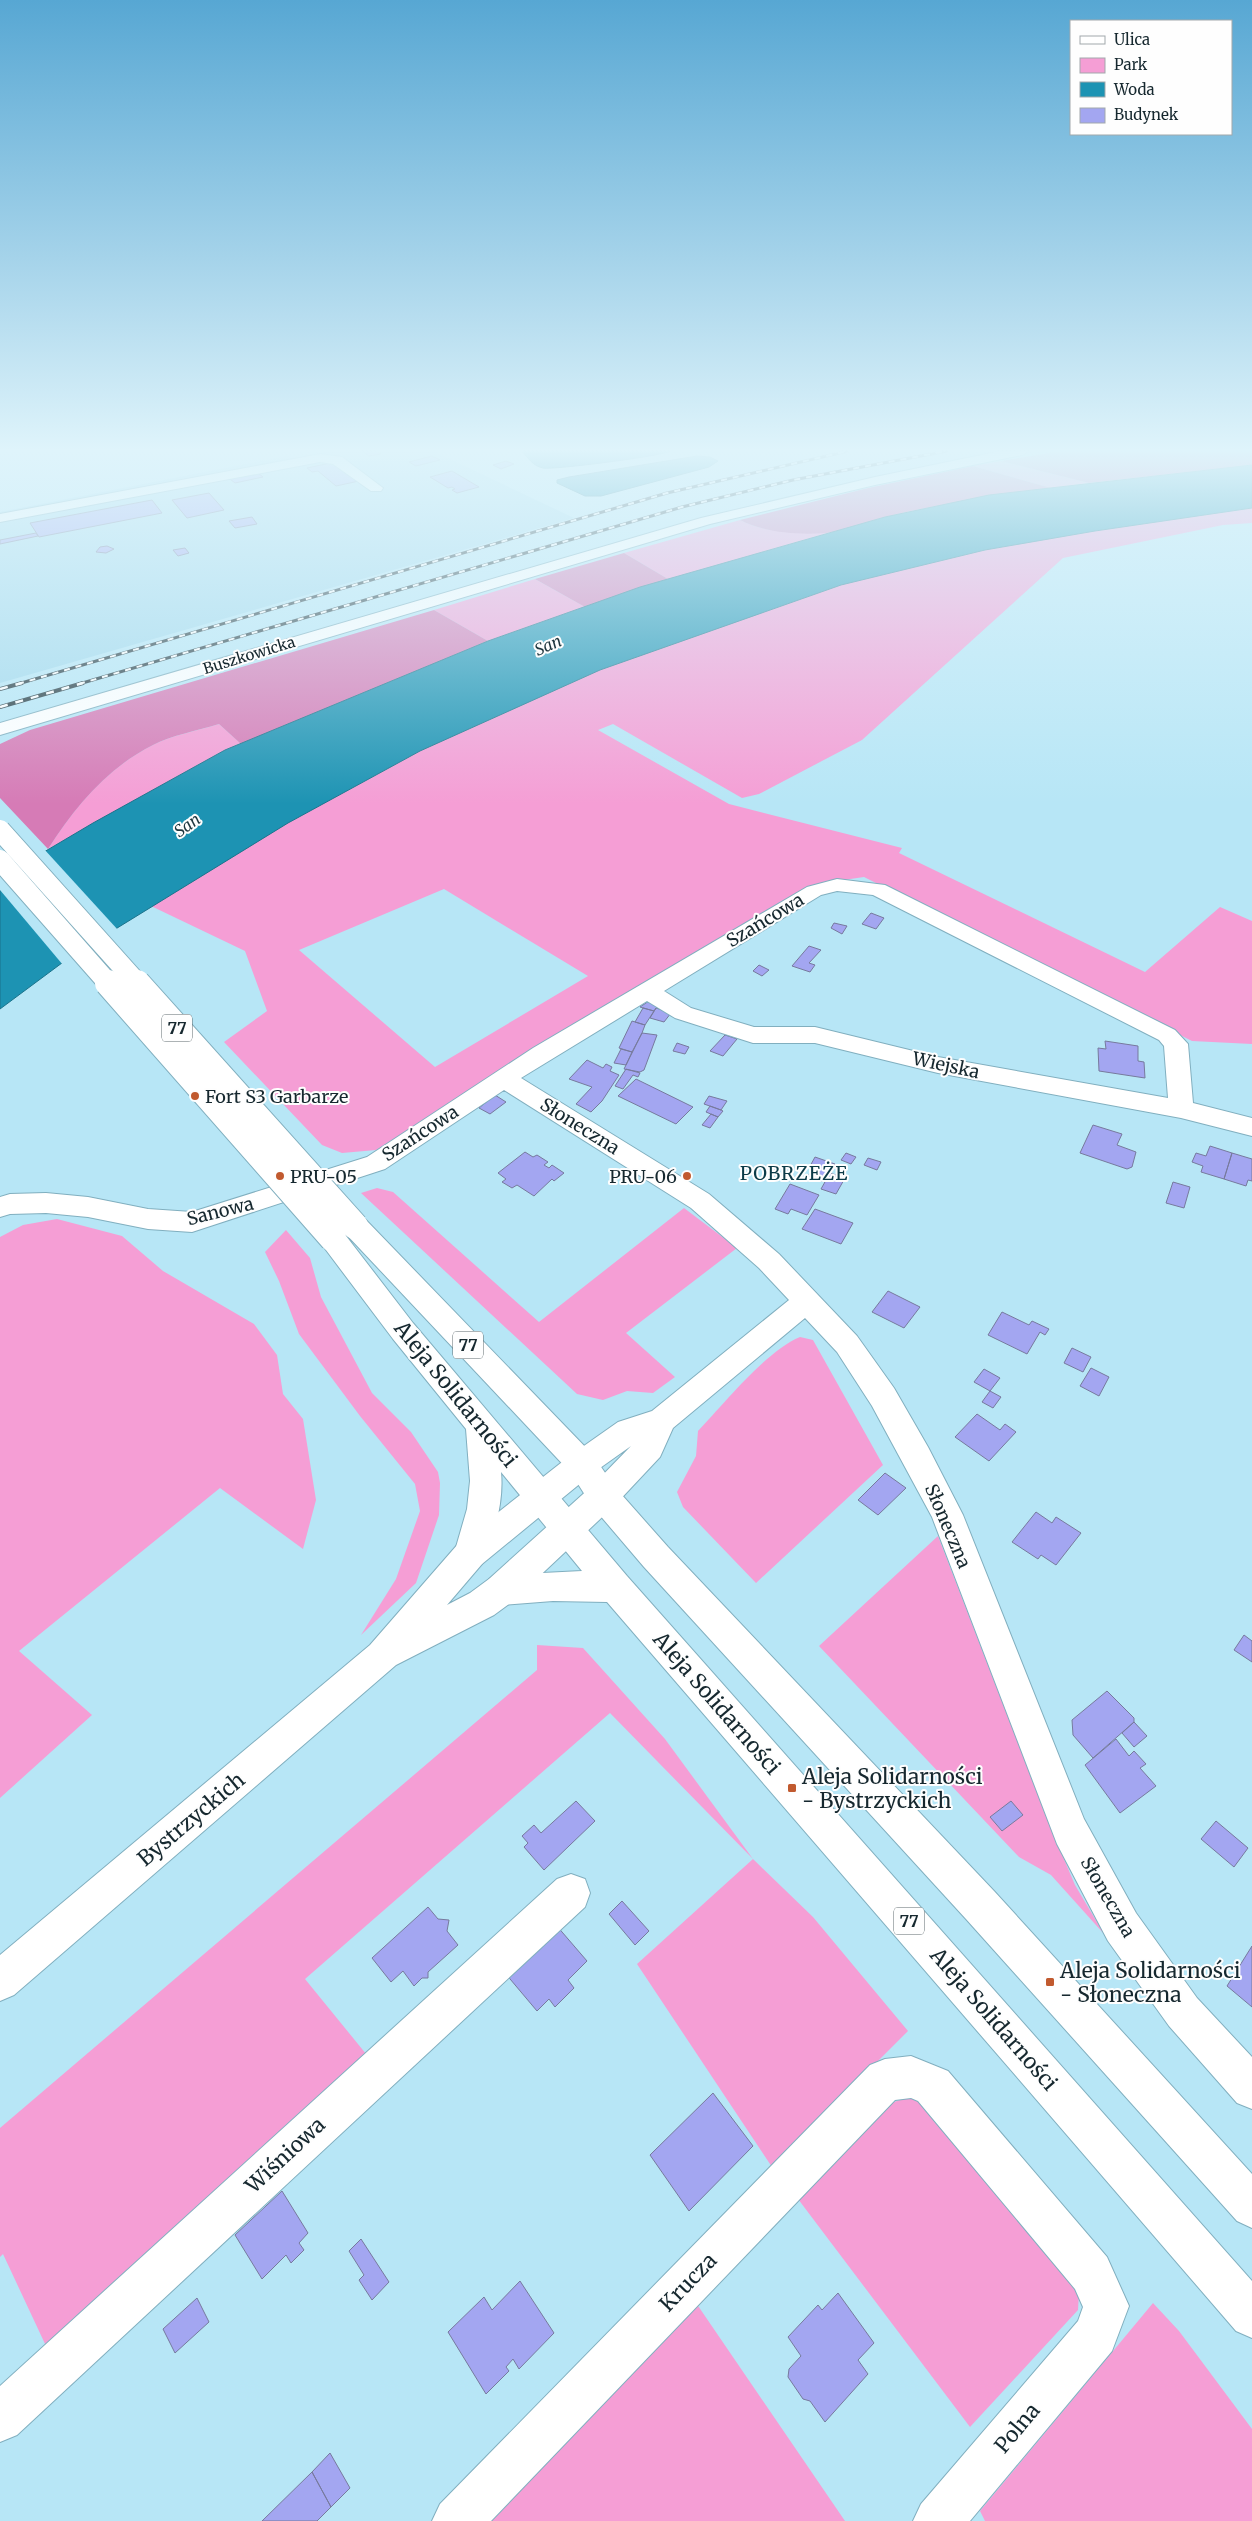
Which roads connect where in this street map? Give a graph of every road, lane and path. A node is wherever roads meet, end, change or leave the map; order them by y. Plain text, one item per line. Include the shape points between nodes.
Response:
1 (542, 569) edge
2 (0, 729) edge
3 (0, 830) edge
4 (0, 860) edge
5 (646, 990) junction
6 (504, 1079) junction
7 (1181, 1109) junction
8 (1252, 1127) edge
9 (376, 1163) joint
10 (0, 1206) edge
11 (344, 1233) junction
12 (806, 1301) junction
13 (481, 1427) junction
14 (592, 1480) junction
15 (541, 1496) junction
16 (567, 1527) junction
17 (470, 1554) junction
18 (615, 1587) junction
19 (501, 1590) junction
20 (382, 1656) junction
21 (571, 1893) dead end
22 (0, 1981) edge
23 (1252, 2088) edge
24 (1252, 2206) edge
25 (1252, 2315) edge
26 (1096, 2335) joint
27 (0, 2418) edge
28 (457, 2521) edge
29 (938, 2521) edge

1 - 2 main road, Buszkowicka
3 - 11 main road, 77, bridge
4 - 11 main road, 77, bridge
5 - 6 main road, Szańcowa
5 - 7 main road, Wiejska via 683,1013 753,1035 815,1035 938,1064
5 - 7 main road, Szańcowa via 814,892 837,885 878,888 1167,1035 1176,1044
6 - 9 main road, Szańcowa
6 - 12 main road, Słoneczna via 700,1202 769,1261
7 - 8 main road, Wiejska
9 - 10 main road, Sanowa via 192,1222 148,1219 88,1207 46,1203
11 - 13 main road, Aleja Solidarności / 77 via 403,1331
11 - 14 main road, Aleja Solidarności / 77
12 - 14 main road via 662,1420 649,1448
12 - 23 main road, Słoneczna via 847,1344 883,1397 947,1515 1070,1830 1122,1927 1183,2012
13 - 15 main road, Aleja Solidarności / 77
13 - 17 main road via 486,1481 483,1510
14 - 15 main road
14 - 16 main road
14 - 24 main road, Aleja Solidarności / 77 via 656,1557 973,1898
15 - 16 main road, Aleja Solidarności / 77
15 - 17 main road
16 - 18 main road, Aleja Solidarności / 77
16 - 19 main road
17 - 20 main road
18 - 19 main road via 553,1586
18 - 25 main road, Aleja Solidarności / 77
19 - 20 main road via 482,1604
20 - 22 main road, Bystrzyckich
21 - 27 main road, Wiśniowa
26 - 28 main road, Krucza via 1106,2306 1091,2273 933,2086 911,2077 885,2080
26 - 29 main road, Polna

